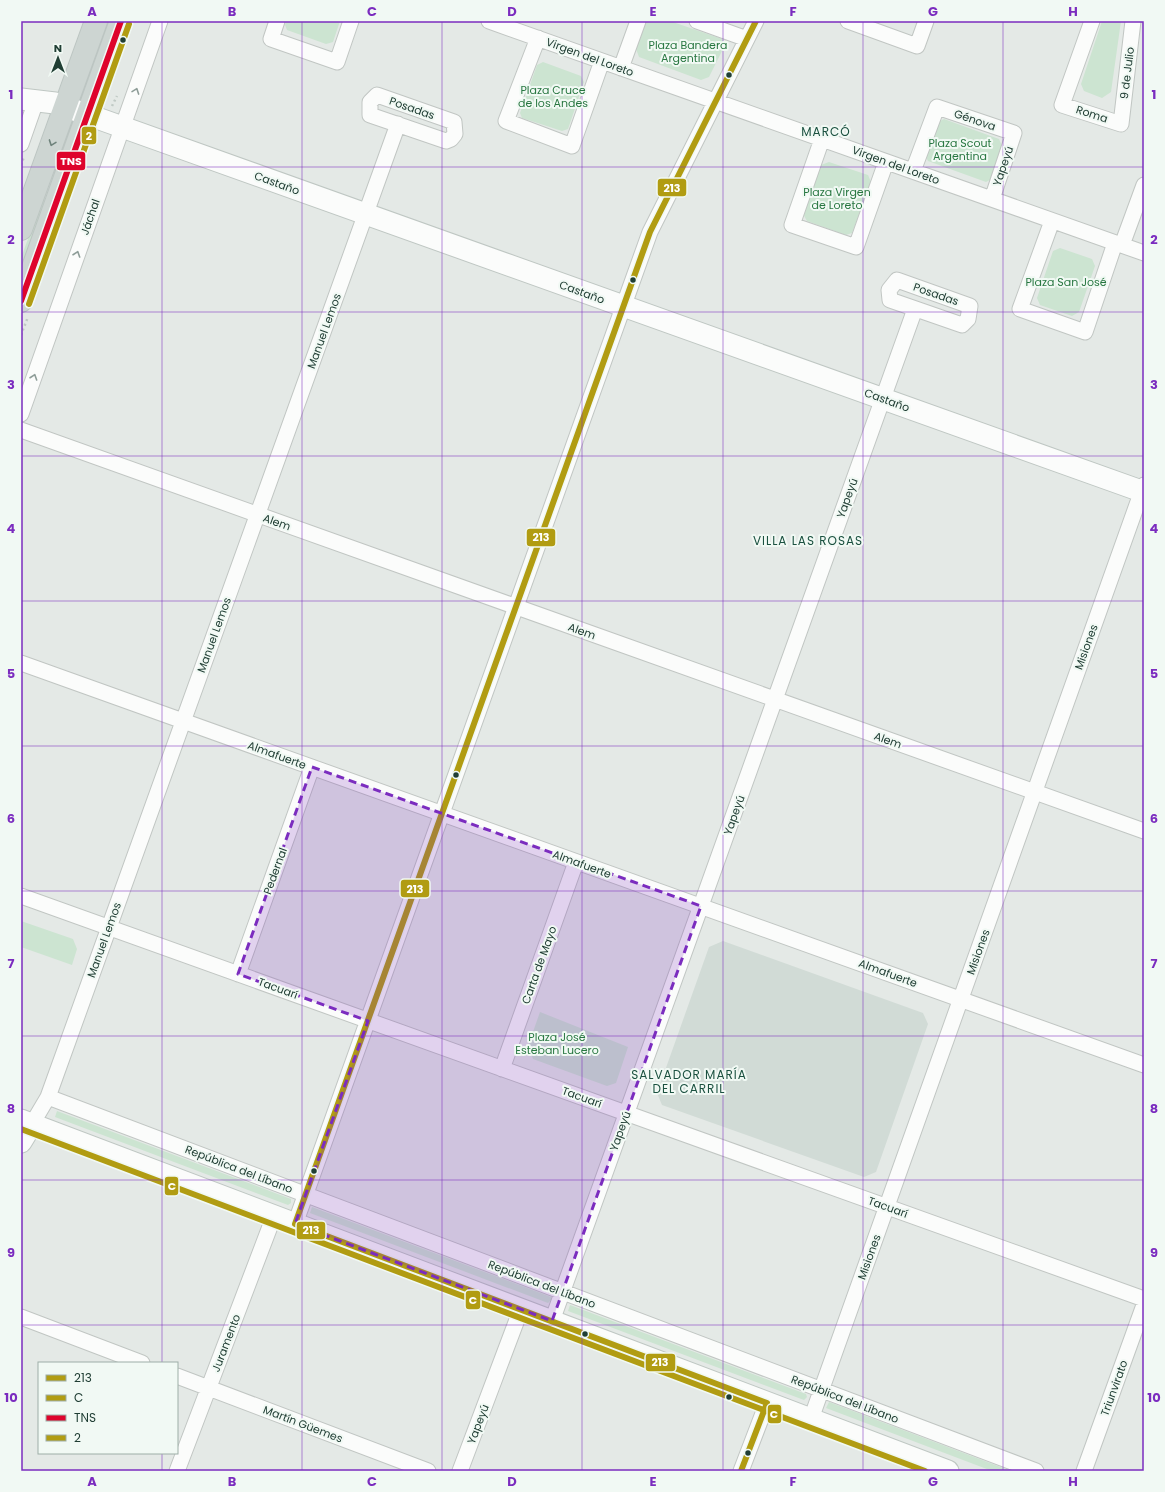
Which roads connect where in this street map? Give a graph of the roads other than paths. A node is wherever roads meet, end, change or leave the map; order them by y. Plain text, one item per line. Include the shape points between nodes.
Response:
1 (96, 21) edge
2 (121, 21) edge
3 (160, 21) edge
4 (277, 21) edge
5 (351, 21) edge
6 (489, 21) edge
7 (638, 21) edge
8 (697, 21) edge
9 (756, 21) edge
10 (848, 21) edge
11 (926, 21) edge
12 (1092, 21) edge
13 (1133, 21) edge
14 (538, 38) junction
15 (747, 39) junction
16 (602, 61) junction
17 (621, 68) junction
18 (29, 100) edge
19 (716, 102) junction
20 (65, 106) junction
21 (88, 115) junction
22 (398, 124) junction
23 (1121, 124) joint
24 (122, 127) junction
25 (1014, 133) joint
26 (822, 139) junction
27 (21, 144) edge
28 (886, 162) junction
29 (913, 171) junction
30 (1144, 185) edge
31 (992, 199) junction
32 (366, 214) junction
33 (1052, 221) junction
34 (21, 230) edge
35 (1118, 244) junction
36 (1144, 253) edge
37 (21, 301) edge
38 (624, 306) junction
39 (915, 308) junction
40 (883, 399) junction
41 (21, 414) edge
42 (21, 430) edge
43 (1143, 489) edge
44 (258, 514) junction
45 (516, 607) junction
46 (21, 663) edge
47 (775, 699) junction
48 (183, 721) junction
49 (312, 767) junction
50 (1034, 792) junction
51 (442, 814) junction
52 (1144, 832) edge
53 (576, 862) junction
54 (21, 896) edge
55 (701, 906) junction
56 (109, 928) junction
57 (238, 974) junction
58 (960, 999) junction
59 (368, 1021) junction
60 (1144, 1065) edge
61 (502, 1069) junction
62 (48, 1097) junction
63 (627, 1113) junction
64 (26, 1122) edge
65 (21, 1142) edge
66 (306, 1194) junction
67 (887, 1206) junction
68 (274, 1216) junction
69 (295, 1224) junction
70 (563, 1292) junction
71 (1144, 1299) edge
72 (1144, 1305) edge
73 (521, 1309) junction
74 (21, 1317) edge
75 (552, 1321) junction
76 (139, 1362) edge
77 (178, 1376) edge
78 (208, 1388) junction
79 (821, 1390) junction
80 (767, 1402) junction
81 (811, 1419) junction
82 (177, 1471) edge
83 (428, 1471) edge
84 (460, 1471) edge
85 (742, 1471) edge
86 (948, 1471) edge
87 (1036, 1471) edge
88 (1084, 1471) edge

1 - 20 main road
2 - 21 main road
24 -> 3 street, Jáchal
4 - 5 street via 271,39 337,62
6 - 14 street, Virgen del Loreto
7 - 17 street
8 - 15 street
9 - 15 street
10 - 11 street via 917,46
12 - 23 street, Roma via 1062,105
13 - 23 street, 9 de Julio
14 - 16 street, Virgen del Loreto
14 - 16 street via 506,121 572,146
15 - 19 street
16 - 17 street, Virgen del Loreto
17 - 19 street, Virgen del Loreto
18 - 20 street, Castaño
18 - 27 street
19 - 26 street, Virgen del Loreto
19 - 38 street via 650,232
20 - 21 street, Castaño
20 -> 34 main road
21 - 24 street, Castaño
21 - 37 main road
22 - 22 street, Posadas via 446,141 452,138 456,130 454,122 377,95 369,108 370,115
22 - 32 street, Manuel Lemos
24 - 32 street, Castaño
41 -> 24 street, Jáchal
25 - 29 street, Génova via 937,107
25 - 31 street, Yapeyú
26 - 28 street, Virgen del Loreto
26 - 28 street via 792,225 856,248
28 - 29 street, Virgen del Loreto
29 - 31 street, Virgen del Loreto
30 - 35 street
31 - 33 street, Virgen del Loreto
32 - 38 street, Castaño
32 - 44 street, Manuel Lemos
33 - 35 street, Virgen del Loreto
33 - 35 street via 1020,309 1085,332
35 - 36 street, Virgen del Loreto
38 - 40 street, Castaño
38 - 45 street
39 - 39 street, Posadas via 962,325 971,312 970,306 895,281 889,290 890,300
39 - 40 street, Yapeyú
40 - 43 street, Castaño
40 - 47 street, Yapeyú
42 - 44 street, Alem
43 - 50 street, Misiones
44 - 45 street, Alem
44 - 48 street, Manuel Lemos
45 - 47 street, Alem
45 - 51 street
46 - 48 street, Almafuerte
47 - 50 street, Alem
47 - 55 street, Yapeyú
48 - 49 street, Almafuerte
48 - 56 street, Manuel Lemos
49 - 51 street, Almafuerte
49 - 57 street, Pedernal
50 - 52 street, Alem
50 - 58 street, Misiones
51 - 53 street, Almafuerte
51 - 59 street
53 - 55 street, Almafuerte
53 - 61 street, Carta de Mayo
54 - 56 street, Tacuarí
55 - 58 street, Almafuerte
55 - 63 street, Yapeyú
56 - 57 street, Tacuarí
56 - 62 street, Manuel Lemos
57 - 59 street, Tacuarí
58 - 60 street, Almafuerte
58 - 67 street, Misiones
59 - 61 street, Tacuarí
59 - 66 street
61 - 63 street, Tacuarí
62 - 64 street, Manuel Lemos
62 - 66 street, República del Líbano
63 - 67 street, Tacuarí
63 - 70 street, Yapeyú
64 - 65 street, Manuel Lemos
64 - 68 street
66 - 69 street
66 - 70 street, República del Líbano
67 - 71 street, Tacuarí
67 - 79 street, Misiones
68 - 69 street
68 - 78 street, Juramento
69 - 73 street
70 - 75 street, Yapeyú
70 - 79 street, República del Líbano
72 - 88 street, Triunvirato
73 - 75 street
73 - 84 street, Yapeyú
74 - 76 street
75 - 80 street
77 - 78 street, Martín Güemes
78 - 82 street, Juramento
78 - 83 street, Martín Güemes
79 - 81 street, Misiones
79 - 87 street, República del Líbano
80 - 81 street
80 - 85 street
81 - 86 street

